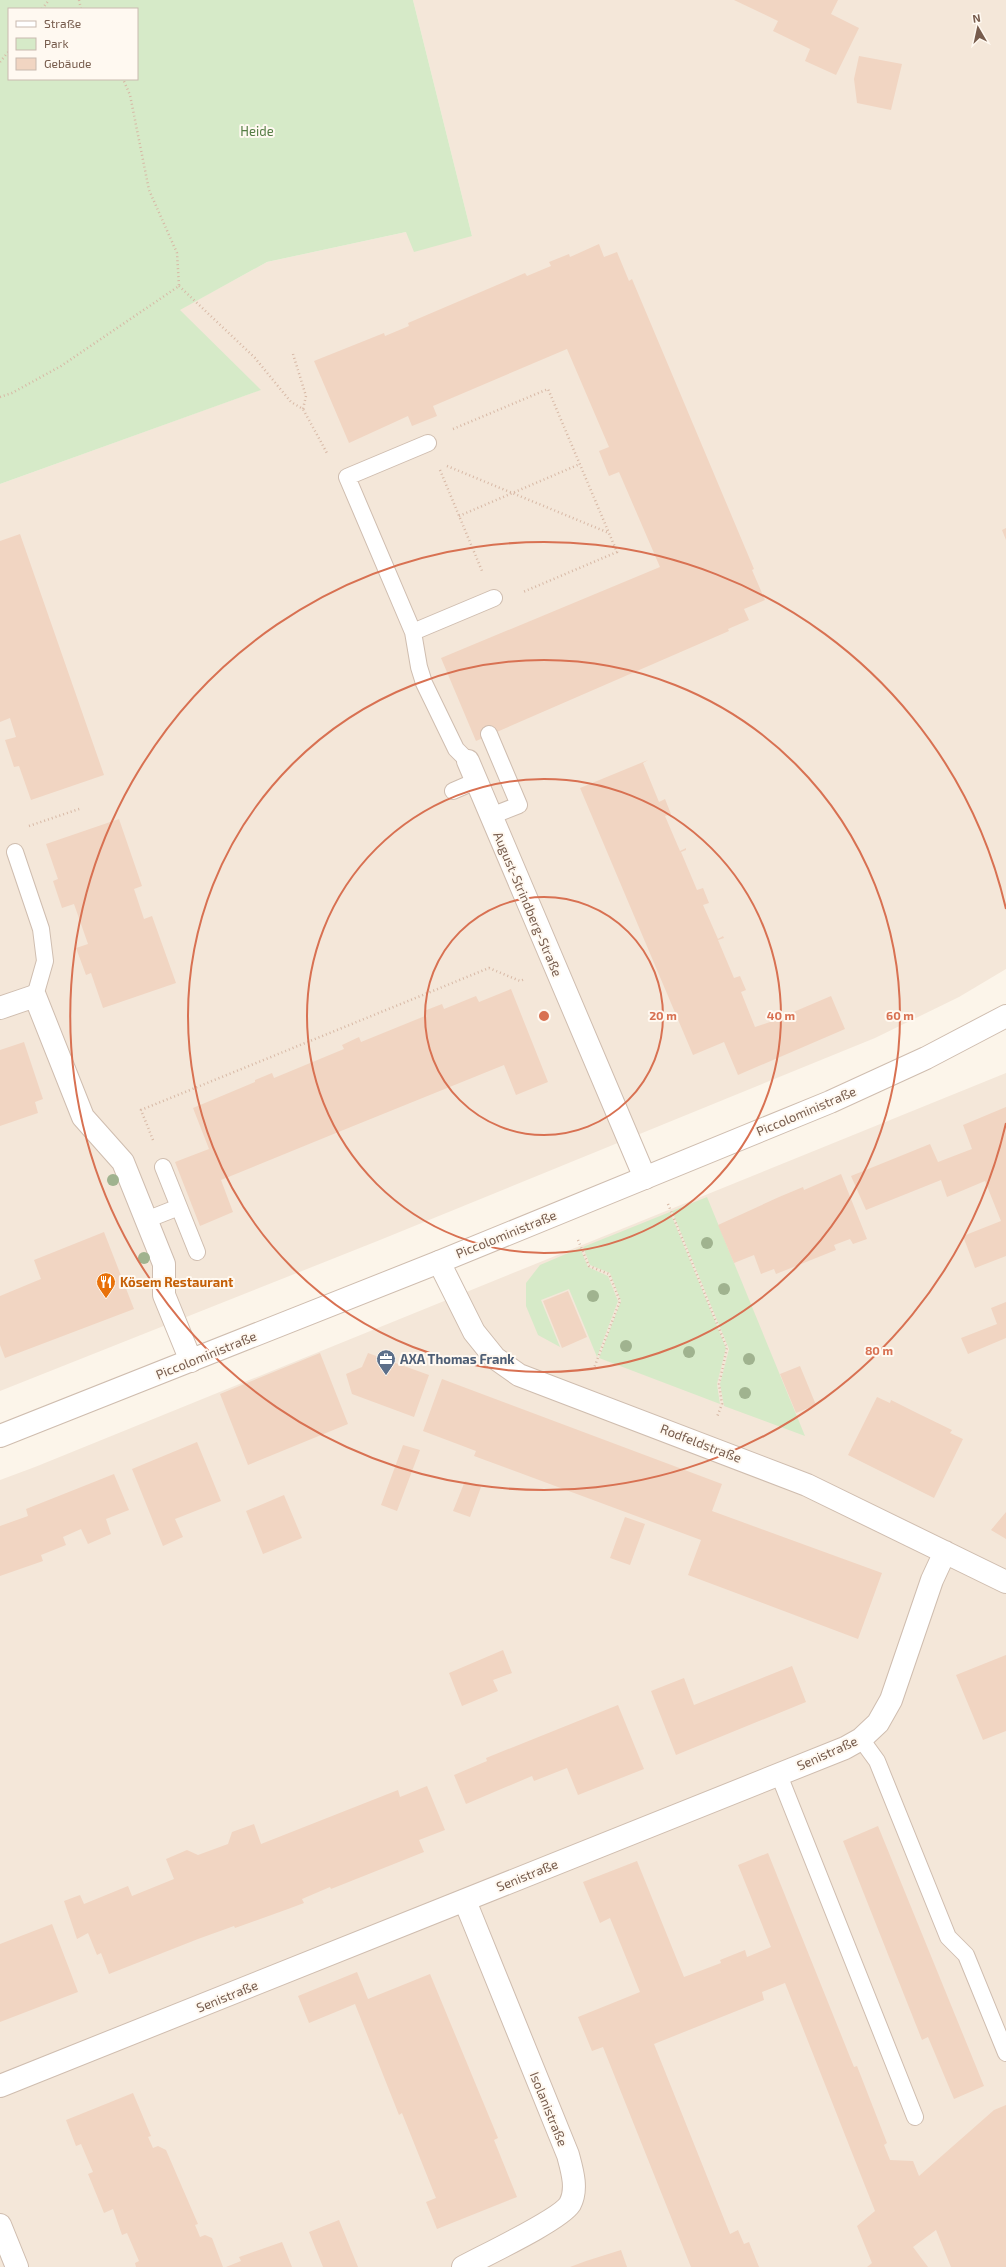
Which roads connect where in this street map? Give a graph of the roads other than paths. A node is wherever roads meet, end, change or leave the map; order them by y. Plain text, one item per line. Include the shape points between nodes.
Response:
1 (428, 443) road end
2 (494, 598) road end
3 (413, 632) junction
4 (489, 734) dead end
5 (472, 771) junction
6 (453, 791) dead end
7 (491, 816) junction
8 (15, 852) dead end
9 (35, 996) junction
10 (0, 1008) edge
11 (1006, 1016) edge
12 (163, 1167) road end
13 (645, 1178) junction
14 (180, 1207) junction
15 (146, 1220) junction
16 (197, 1252) dead end
17 (439, 1262) junction
18 (191, 1360) junction
19 (0, 1436) edge
20 (945, 1552) junction
21 (1006, 1582) edge
22 (861, 1739) junction
23 (779, 1775) junction
24 (465, 1901) junction
25 (1006, 2053) edge
26 (0, 2086) edge
27 (915, 2117) dead end
28 (0, 2225) edge
29 (17, 2267) edge
30 (463, 2267) edge

1 - 3 lane, August-Strindberg-Straße via 348,477
2 - 3 lane
3 - 5 lane, August-Strindberg-Straße via 424,683 456,749
4 - 7 lane via 519,804
5 - 6 lane
5 - 7 street, August-Strindberg-Straße
7 - 13 street, August-Strindberg-Straße
8 - 9 lane via 41,935 45,961
9 - 10 street
9 - 15 street via 83,1117 123,1162
11 - 13 street, Piccoloministraße via 859,1090
12 - 14 lane
13 - 17 street, Piccoloministraße
14 - 15 lane
14 - 16 lane
15 - 18 street via 164,1264 164,1295
17 - 18 street, Piccoloministraße
17 - 20 street, Rodfeldstraße via 474,1332 495,1358 519,1375 807,1484
18 - 19 street, Piccoloministraße
20 - 21 street, Rodfeldstraße
20 - 22 street, Senistraße via 932,1580 891,1700 878,1723
22 - 23 street, Senistraße via 846,1748
22 - 25 lane via 877,1761 948,1937 966,1955
23 - 24 street, Senistraße
23 - 27 lane
24 - 26 street, Senistraße
24 - 30 street, Isolanistraße via 568,2155 574,2181 570,2204 552,2219
28 - 29 street

